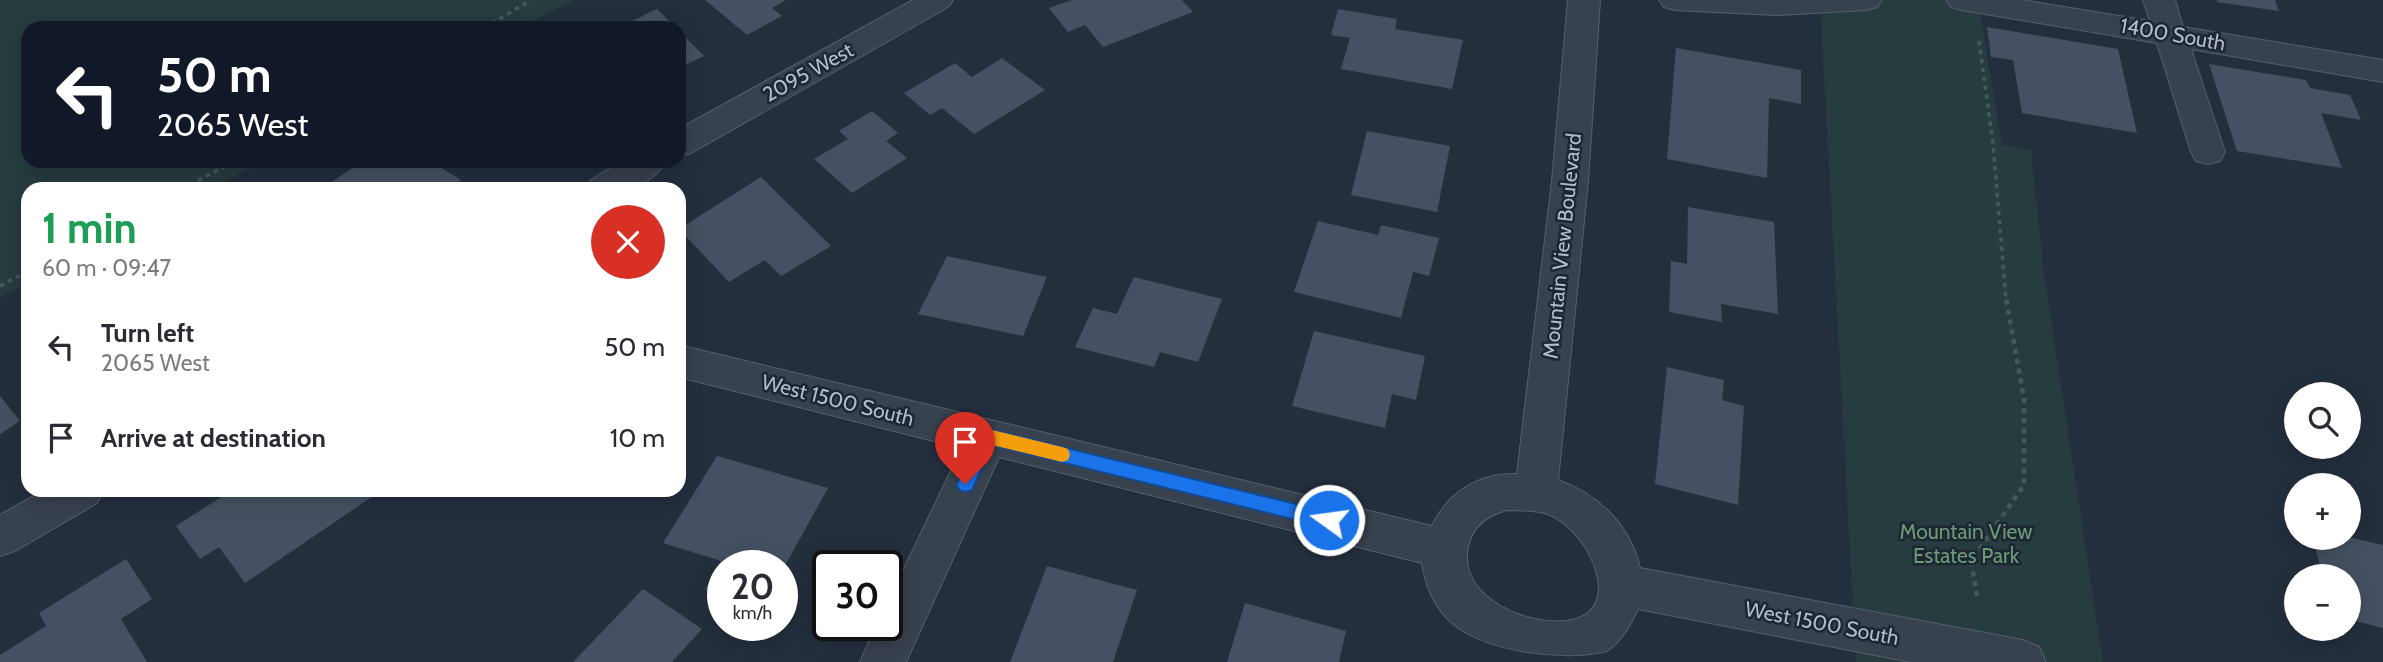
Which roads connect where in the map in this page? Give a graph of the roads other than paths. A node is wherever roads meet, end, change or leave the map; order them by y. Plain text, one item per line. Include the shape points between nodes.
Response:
1 (937, 0) edge
2 (1584, 0) edge
3 (1675, 0) edge
4 (1866, 0) edge
5 (1962, 0) edge
6 (2159, 0) edge
7 (2170, 34) junction
8 (2383, 71) edge
9 (686, 140) edge
10 (2208, 152) dead end
11 (638, 168) edge
12 (614, 182) edge
13 (686, 363) edge
14 (988, 436) junction
15 (1536, 492) junction
16 (70, 497) edge
17 (0, 537) edge
18 (1446, 549) junction
19 (1621, 585) junction
20 (1523, 655) edge
21 (883, 662) edge
22 (2023, 662) edge

1 - 9 street, 2095 West
2 - 15 street, Mountain View Boulevard via 1570,180
3 - 4 street via 1776,5
5 - 7 street, 1400 South
6 - 7 street
7 - 8 street, 1400 South
7 - 10 street
11 - 12 street
13 - 14 street, West 1500 South
14 - 18 street, West 1500 South
14 - 21 street
15 - 18 street via 1507,492 1480,499 1460,515 1447,537
15 - 19 street via 1587,515 1606,536 1618,560
16 - 17 street
18 - 20 street via 1444,563 1451,590 1468,615
19 - 20 street via 1616,609 1602,629 1580,643
19 - 22 street, West 1500 South

